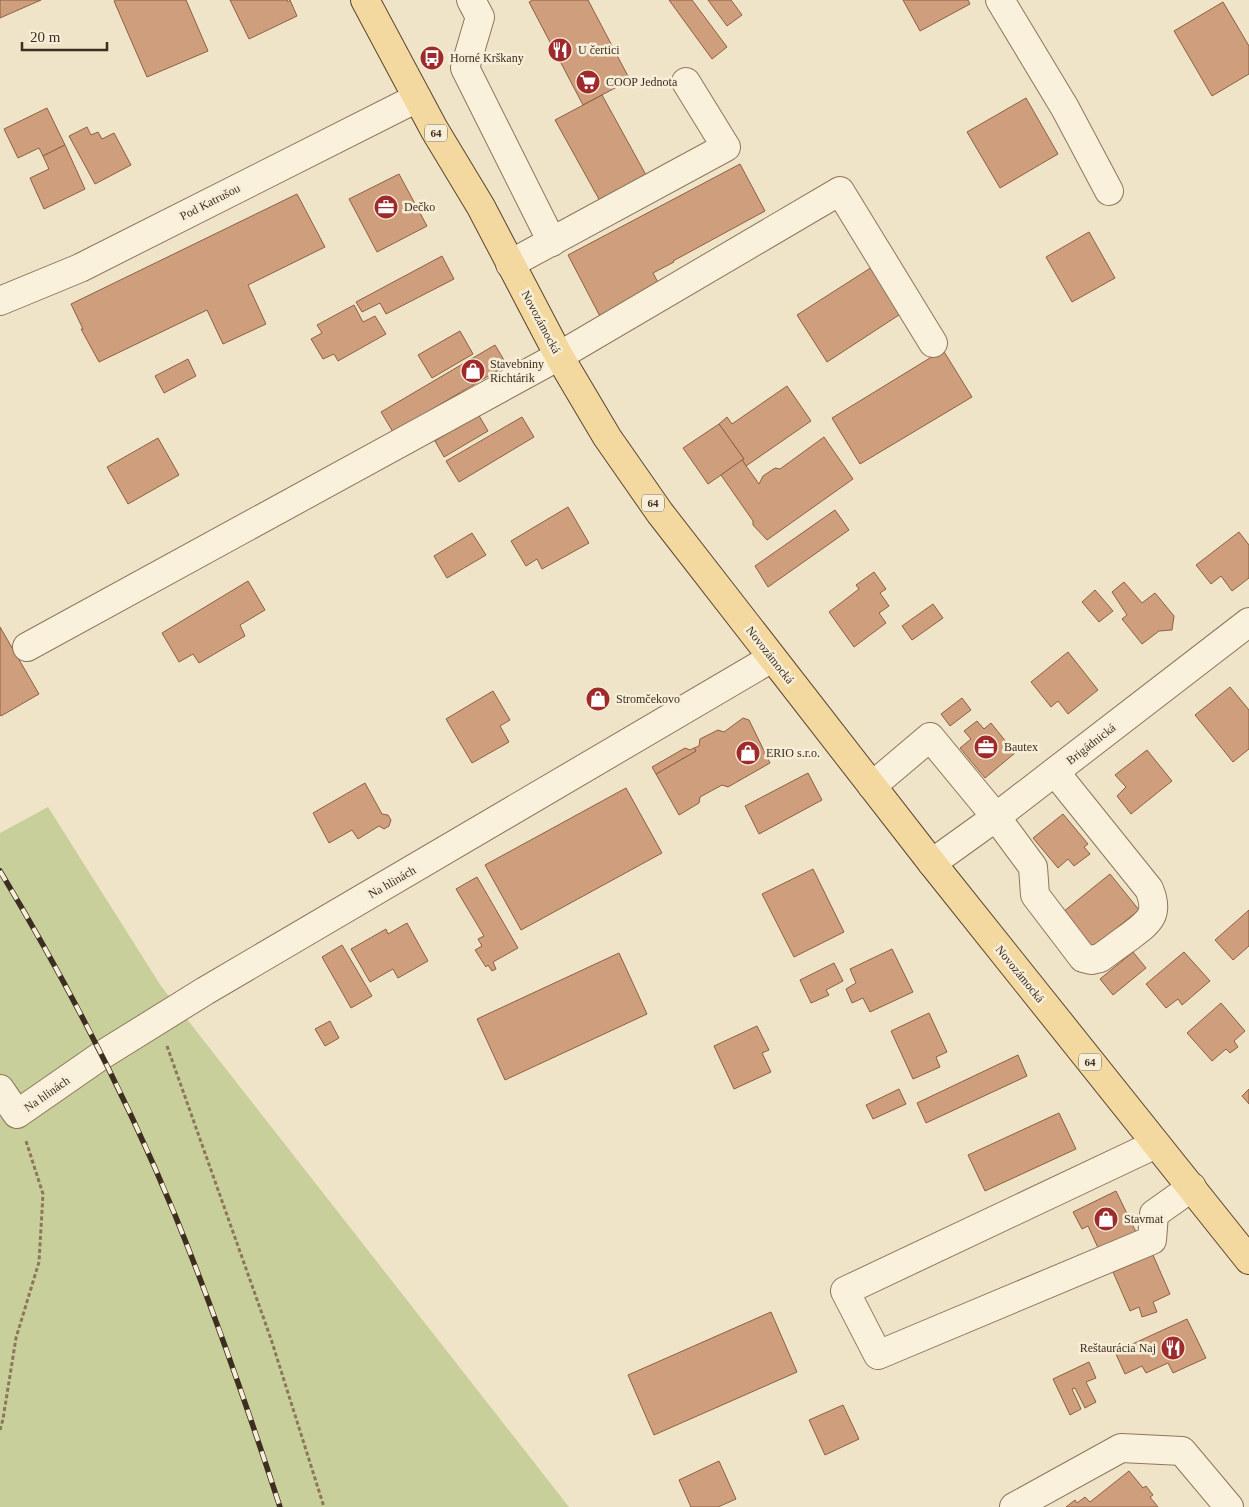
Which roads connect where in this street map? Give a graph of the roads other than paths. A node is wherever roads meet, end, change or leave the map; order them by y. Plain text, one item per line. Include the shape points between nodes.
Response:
1 (365, 0) edge
2 (471, 0) edge
3 (1000, 0) edge
4 (686, 82) dead end
5 (417, 98) junction
6 (1109, 191) dead end
7 (552, 242) junction
8 (510, 264) junction
9 (0, 300) edge
10 (934, 343) dead end
11 (559, 356) junction
12 (1249, 622) edge
13 (27, 647) dead end
14 (772, 658) junction
15 (1055, 772) junction
16 (872, 786) junction
17 (996, 817) junction
18 (932, 863) junction
19 (0, 1089) edge
20 (1156, 1144) junction
21 (1192, 1187) junction
22 (1249, 1260) edge
23 (1014, 1507) edge
24 (1229, 1507) edge

1 - 5 main road, Novozámocká / 64
2 - 7 street via 480,17 465,68
3 - 6 street via 1065,108
4 - 7 street via 726,147
5 - 8 main road, Novozámocká / 64
5 - 9 street, Pod Katrušou via 80,268
7 - 8 street
8 - 11 main road, Novozámocká / 64
10 - 11 street via 840,191
11 - 13 street
11 - 14 main road, Novozámocká / 64 via 607,437 660,513
12 - 15 street, Brigádnická
14 - 16 main road, Novozámocká / 64
14 - 19 street, Na hlinách via 157,1020 17,1114
15 - 17 street, Brigádnická
15 - 17 street via 1149,889 1154,906 1148,923 1100,958 1083,958 1035,895 1033,867
16 - 17 street via 930,737
16 - 18 main road, Novozámocká / 64
17 - 18 street, Brigádnická
18 - 20 main road, Novozámocká / 64
20 - 21 main road, Novozámocká / 64
20 - 21 street via 845,1291 878,1355 1152,1240 1154,1214
21 - 22 main road, Novozámocká / 64
23 - 24 street via 1121,1448 1182,1451

